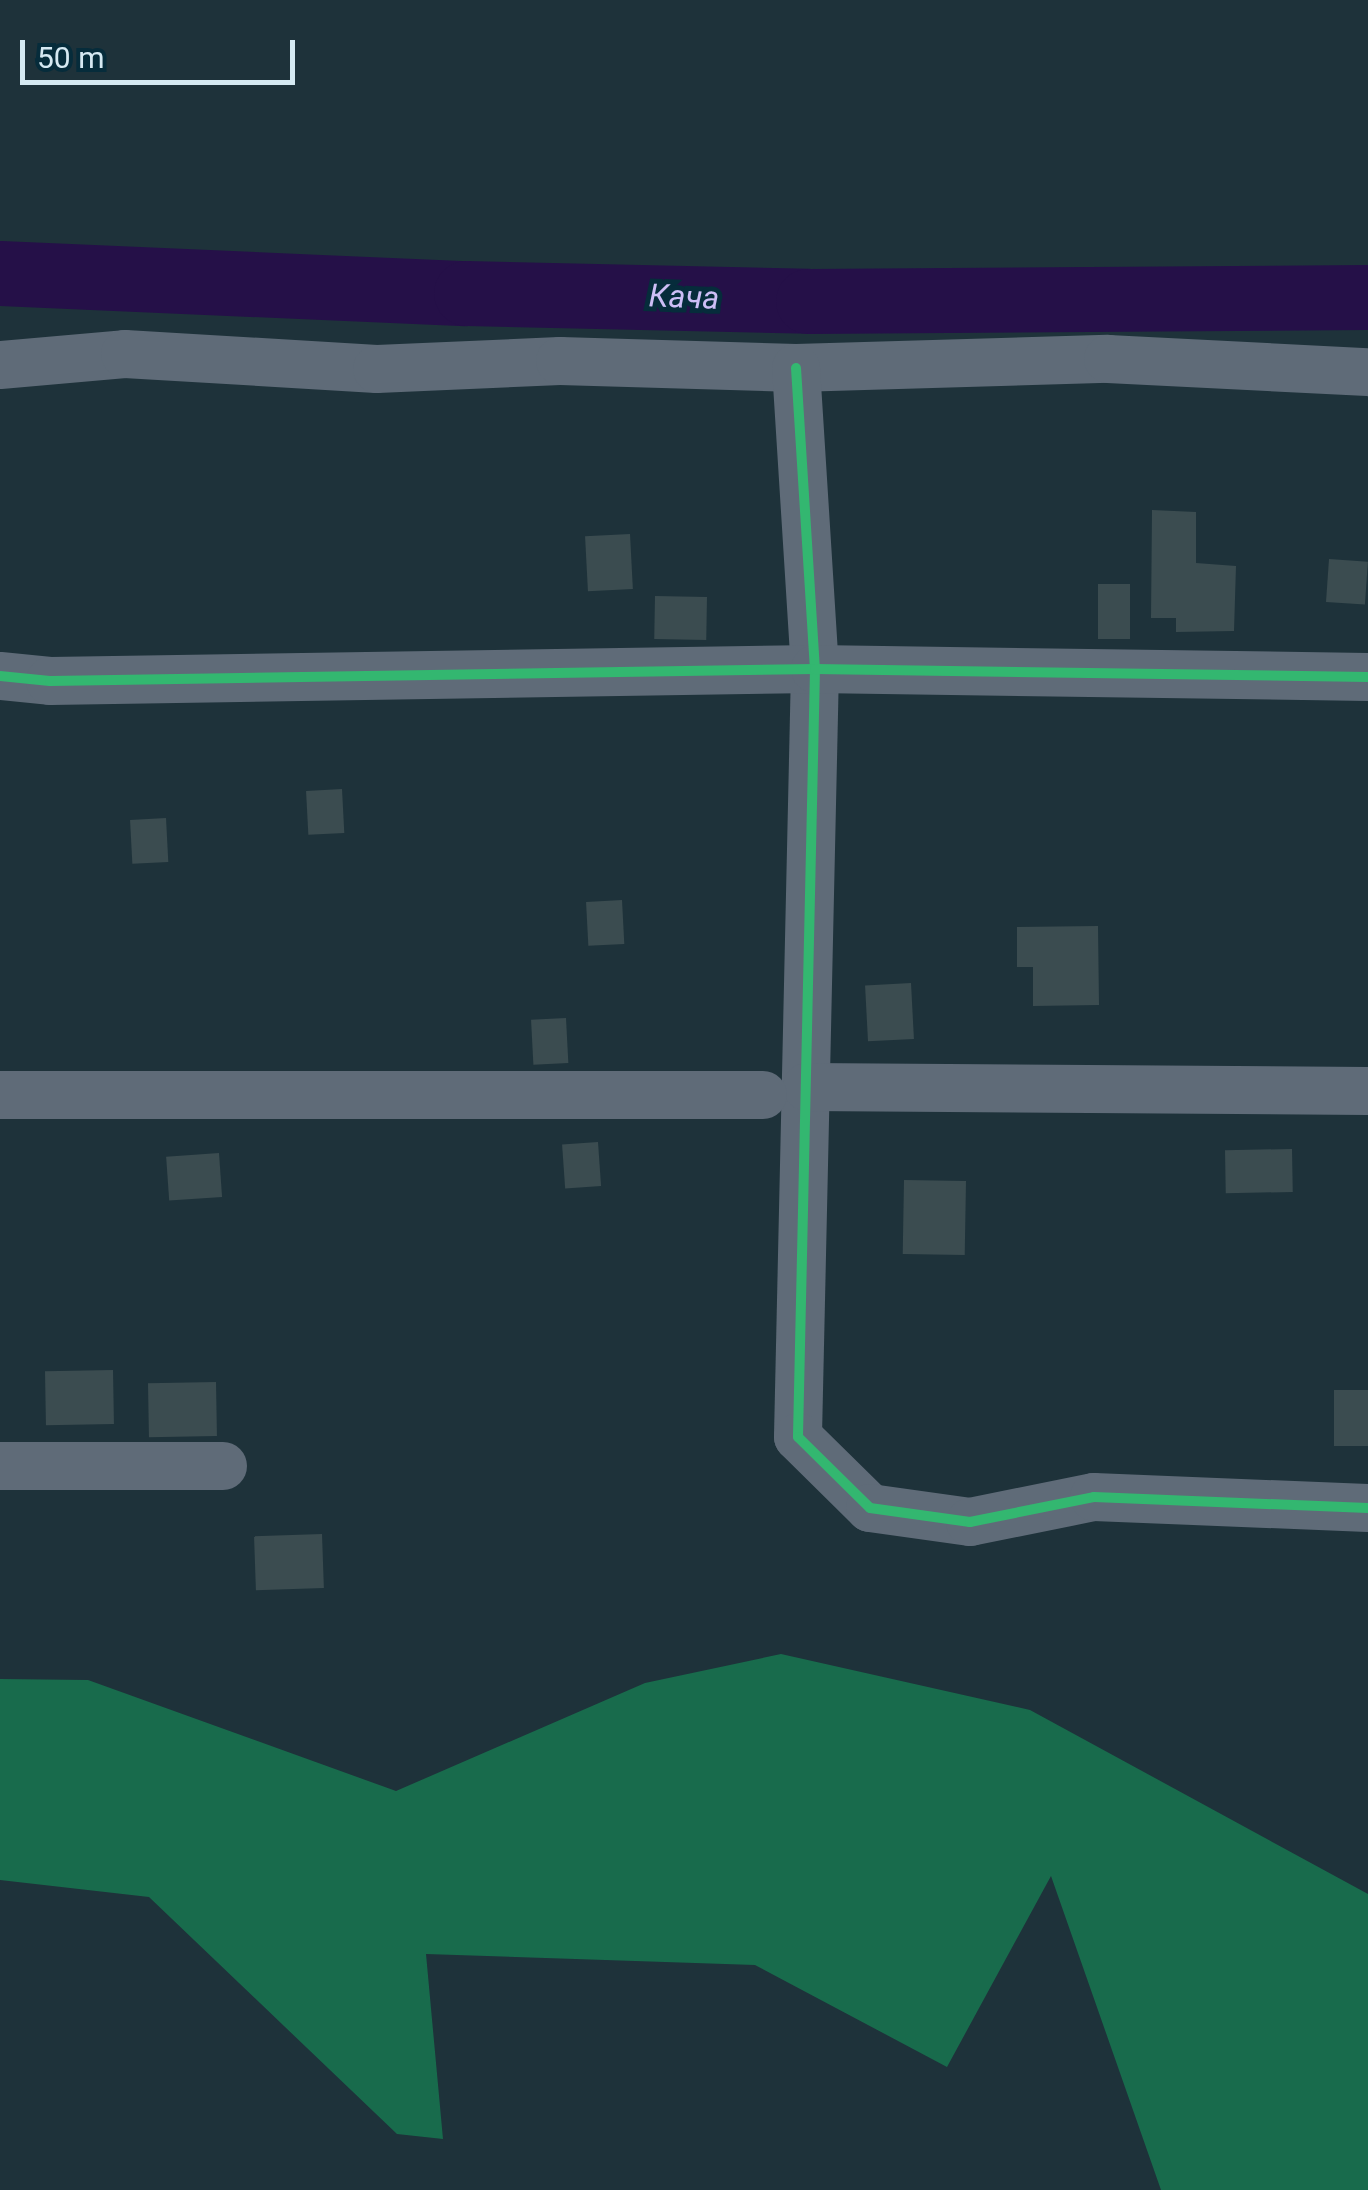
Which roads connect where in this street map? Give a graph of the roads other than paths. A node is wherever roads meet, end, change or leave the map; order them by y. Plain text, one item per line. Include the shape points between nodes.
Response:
1 (0, 365) edge
2 (796, 368) junction
3 (1368, 372) edge
4 (816, 669) junction
5 (0, 676) edge
6 (1368, 677) edge
7 (785, 1091) junction
8 (1368, 1091) edge
9 (0, 1095) edge
10 (0, 1466) edge
11 (224, 1466) dead end
12 (1368, 1508) edge

1 - 2 street via 125,354 377,369 560,361
2 - 3 street via 1108,359
2 - 4 street
4 - 5 street via 50,681
4 - 6 street
4 - 7 street
7 - 8 street
7 - 9 street
7 - 12 street via 798,1436 870,1508 970,1522 1094,1497
10 - 11 street

